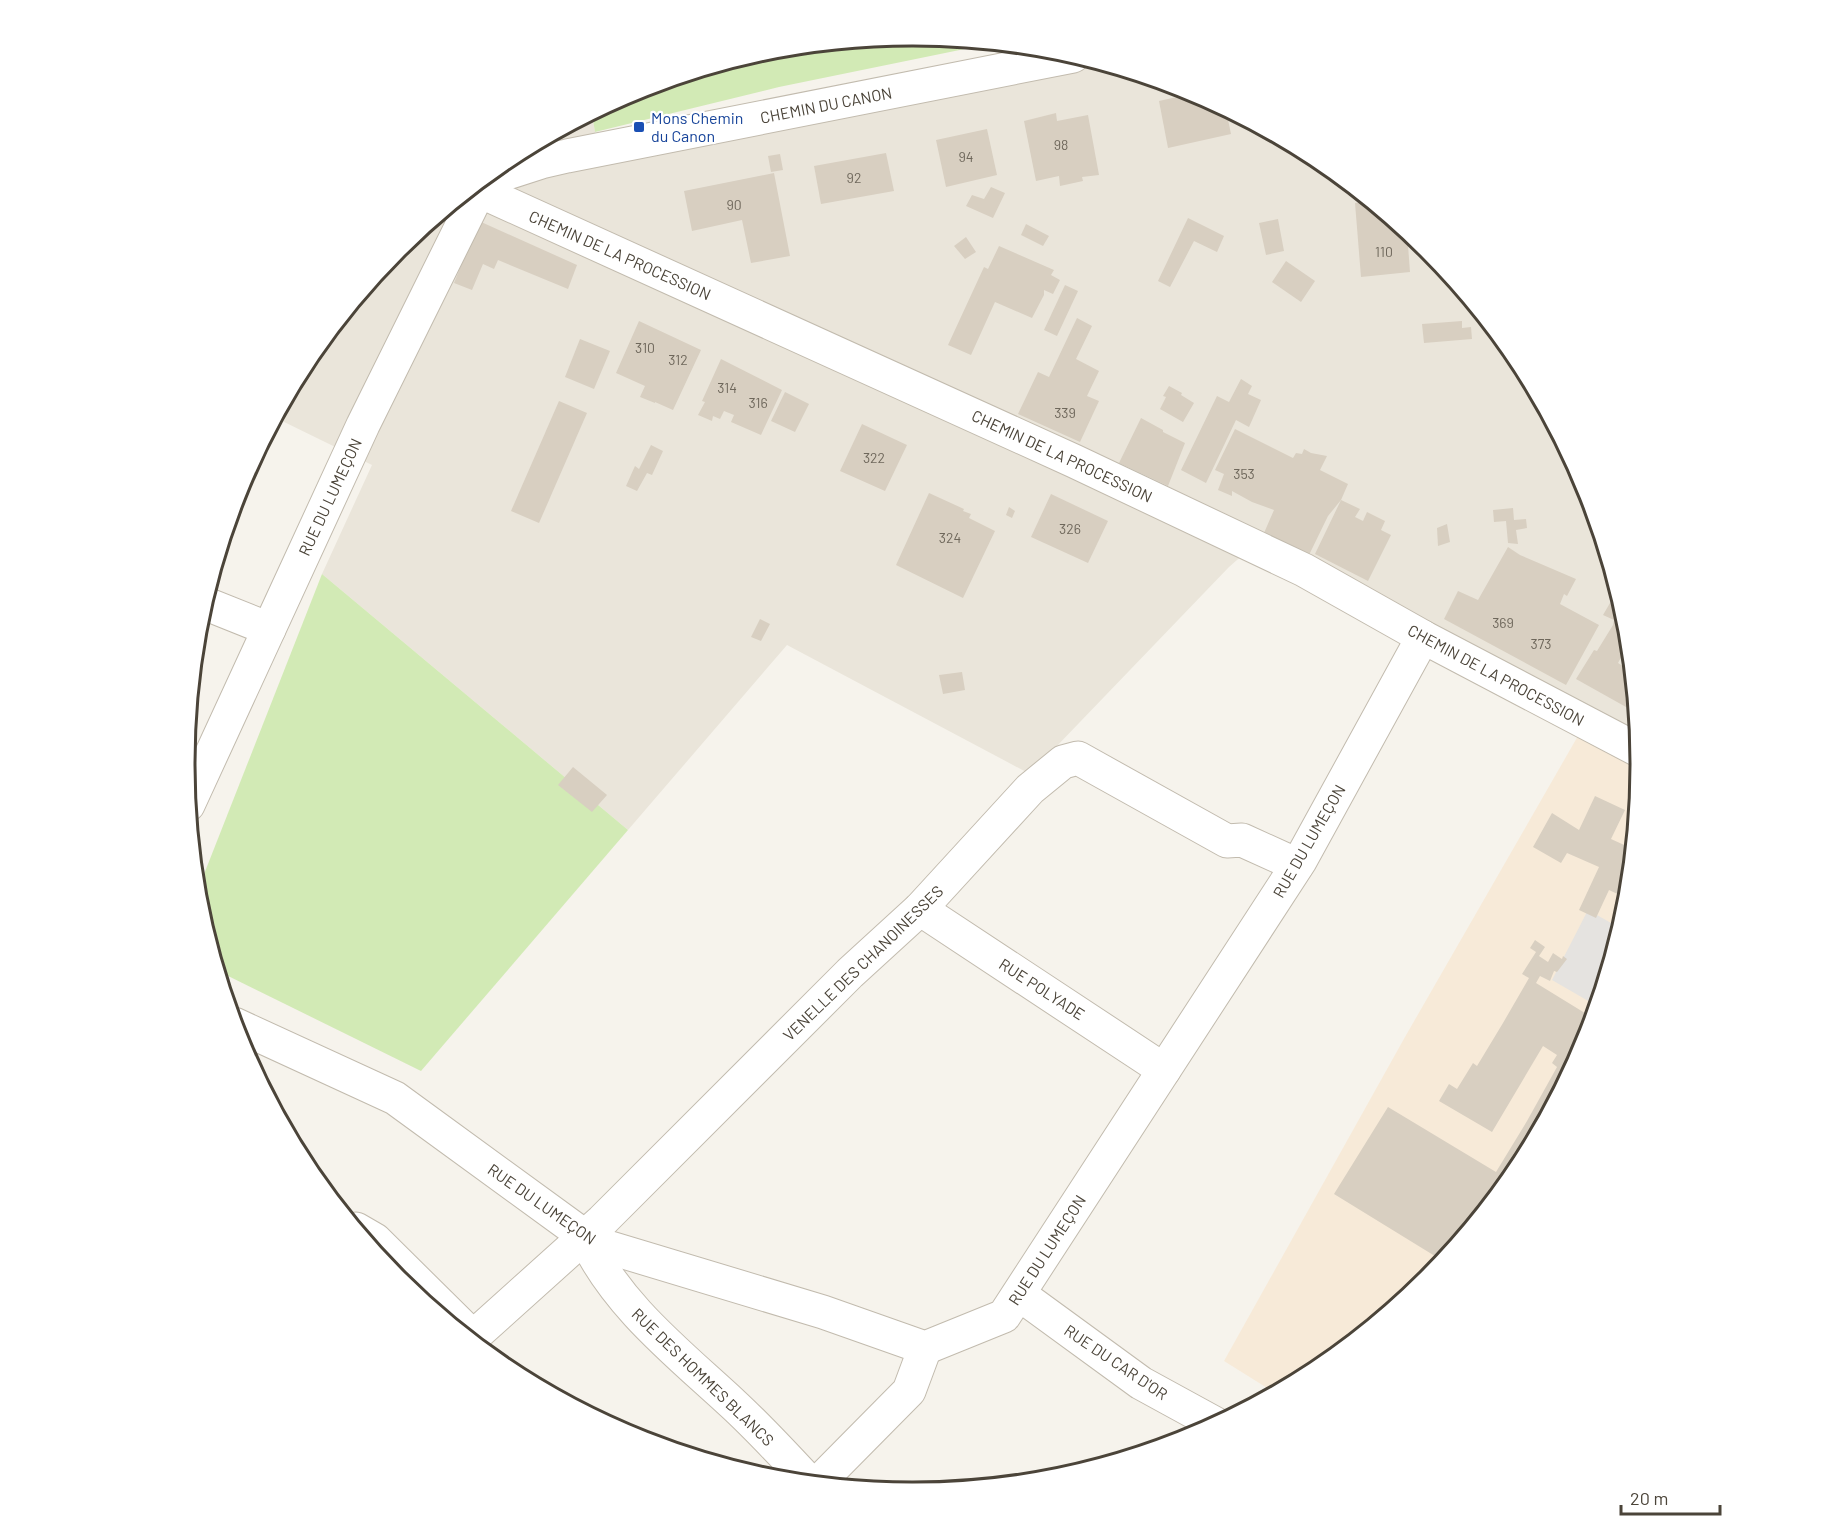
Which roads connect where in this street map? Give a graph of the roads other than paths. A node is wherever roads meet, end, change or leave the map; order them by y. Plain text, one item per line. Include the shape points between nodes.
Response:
1 (1053, 60) edge
2 (506, 173) edge
3 (481, 191) edge
4 (472, 198) edge
5 (212, 606) edge
6 (269, 629) junction
7 (1423, 637) junction
8 (1630, 746) edge
9 (195, 790) edge
10 (1297, 865) junction
11 (920, 909) junction
12 (245, 1029) edge
13 (1164, 1070) junction
14 (584, 1236) junction
15 (375, 1240) edge
16 (422, 1288) edge
17 (1019, 1294) junction
18 (476, 1335) edge
19 (925, 1348) junction
20 (1207, 1419) edge
21 (801, 1473) edge
22 (824, 1477) edge

1 - 2 street, CHEMIN DU CANON via 567,156
3 - 7 street, CHEMIN DE LA PROCESSION via 1074,460 1304,570
4 - 6 street, RUE DU LUMEÇON
5 - 6 street
6 - 9 street, RUE DU LUMEÇON
7 - 8 street, CHEMIN DE LA PROCESSION
7 - 10 street, RUE DU LUMEÇON
10 - 11 street, VENELLE DES CHANOINESSES via 1242,840 1227,841 1078,758 1064,762 1030,789
10 - 13 street, RUE DU LUMEÇON
11 - 13 street, RUE POLYADE
11 - 14 street, VENELLE DES CHANOINESSES
12 - 14 street, RUE DU LUMEÇON via 395,1098
13 - 17 street, RUE DU LUMEÇON
14 - 18 street, VENELLE DES CHANOINESSES
14 - 19 street, RUE DU LUMEÇON via 594,1244 823,1312
14 - 21 street, RUE DES HOMMES BLANCS via 595,1260 633,1311 741,1411
15 - 16 street
17 - 19 street, RUE DU LUMEÇON via 1004,1316
17 - 20 street, RUE DU CAR D'OR via 1141,1383
19 - 22 street via 909,1391

